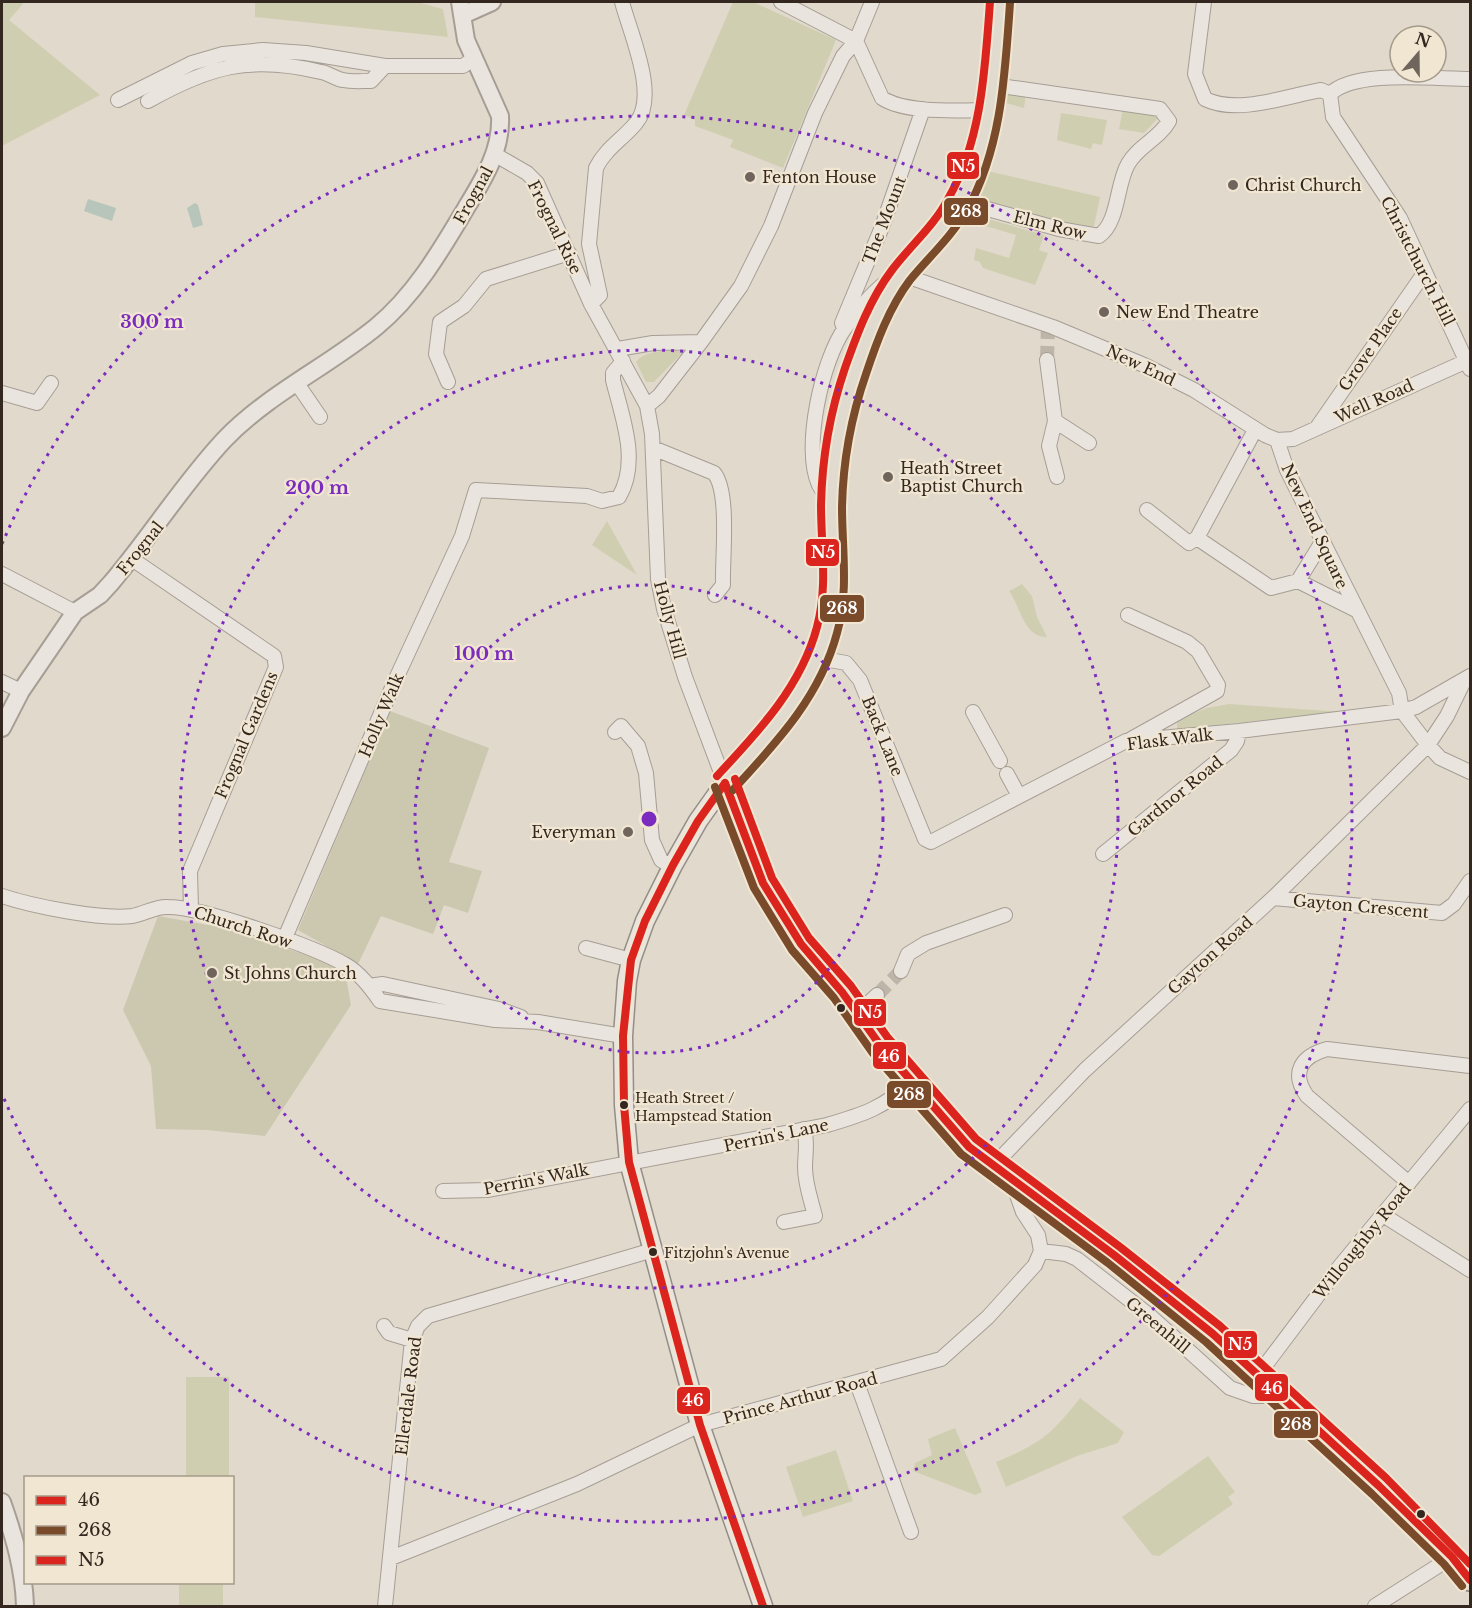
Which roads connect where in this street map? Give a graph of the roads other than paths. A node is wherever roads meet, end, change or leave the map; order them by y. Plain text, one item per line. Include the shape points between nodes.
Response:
1 (492, 2) edge
2 (621, 2) edge
3 (781, 2) edge
4 (872, 2) edge
5 (1000, 2) edge
6 (1204, 2) edge
7 (461, 8) edge
8 (856, 41) junction
9 (473, 59) junction
10 (385, 66) junction
11 (1470, 78) edge
12 (994, 85) junction
13 (1330, 94) junction
14 (118, 100) dead end
15 (148, 101) dead end
16 (923, 109) junction
17 (990, 110) junction
18 (494, 154) junction
19 (959, 201) junction
20 (569, 253) junction
21 (1425, 272) junction
22 (899, 280) junction
23 (591, 304) junction
24 (844, 328) junction
25 (701, 342) junction
26 (620, 355) junction
27 (1047, 360) tunnel mouth
28 (1469, 364) edge
29 (296, 382) junction
30 (448, 382) dead end
31 (51, 383) dead end
32 (2, 393) edge
33 (647, 406) junction
34 (320, 417) dead end
35 (1055, 420) junction
36 (1318, 427) junction
37 (1255, 430) junction
38 (1277, 440) junction
39 (1089, 443) dead end
40 (653, 448) junction
41 (1057, 477) dead end
42 (832, 498) junction
43 (1147, 510) dead end
44 (1197, 538) junction
45 (1322, 542) junction
46 (132, 559) junction
47 (2, 574) edge
48 (1298, 581) junction
49 (715, 595) dead end
50 (1356, 610) junction
51 (75, 612) junction
52 (1128, 615) dead end
53 (819, 658) junction
54 (1467, 678) edge
55 (2, 682) edge
56 (21, 691) junction
57 (1402, 711) junction
58 (973, 712) dead end
59 (2, 728) edge
60 (1239, 731) junction
61 (615, 732) dead end
62 (1126, 741) junction
63 (1428, 745) junction
64 (1000, 761) dead end
65 (1470, 772) edge
66 (1007, 774) dead end
67 (725, 783) junction
68 (1019, 796) junction
69 (925, 839) joint
70 (1103, 854) dead end
71 (672, 867) junction
72 (1470, 881) edge
73 (2, 896) edge
74 (1274, 898) junction
75 (191, 909) junction
76 (1005, 915) dead end
77 (284, 940) junction
78 (586, 948) dead end
79 (631, 960) junction
80 (901, 971) tunnel mouth
81 (877, 994) tunnel mouth
82 (858, 1013) junction
83 (623, 1036) junction
84 (1470, 1066) edge
85 (913, 1082) junction
86 (1470, 1109) edge
87 (804, 1129) junction
88 (630, 1162) junction
89 (993, 1166) junction
90 (1018, 1182) junction
91 (1409, 1183) junction
92 (443, 1191) dead end
93 (1383, 1215) junction
94 (783, 1222) dead end
95 (653, 1250) junction
96 (1041, 1251) junction
97 (1470, 1270) edge
98 (384, 1326) dead end
99 (412, 1341) junction
100 (1258, 1375) junction
101 (856, 1383) junction
102 (1275, 1391) junction
103 (700, 1425) junction
104 (2, 1502) edge
105 (911, 1532) dead end
106 (391, 1558) junction
107 (1464, 1569) edge
108 (24, 1580) edge
109 (24, 1584) edge
110 (25, 1606) edge
111 (385, 1606) edge
112 (763, 1606) edge
113 (1375, 1606) edge

1 - 7 street
2 - 23 street via 646,95 638,122 601,157 596,168 589,244 600,295
3 - 8 street
4 - 8 street
5 - 12 main road
6 - 13 street via 1195,74 1205,99 1234,107 1321,90
7 - 9 street
8 - 16 street via 882,98
8 - 25 street via 843,56 815,113 771,226 741,286
9 - 10 street via 463,66
9 - 18 street via 500,116 501,129
10 - 14 street via 306,53 263,50 223,54 192,63
10 - 15 street via 371,81 343,80 323,72 274,64 227,66 199,74
11 - 13 street via 1373,79 1346,84
12 - 17 main road
12 - 19 street, Elm Row via 1160,109 1169,121 1128,163 1105,232 1099,236
13 - 21 street, Christchurch Hill via 1333,117 1400,218
16 - 17 street
16 - 24 street, The Mount via 882,227 842,323
17 - 19 main road via 979,152
18 - 20 street, Frognal Rise via 533,178
18 - 29 street, Frognal via 482,182 441,250 412,290 378,325
19 - 22 main road
20 - 23 street, Frognal Rise
20 - 30 street via 486,279 464,306 440,322 436,354
21 - 28 street, Christchurch Hill
21 - 36 street, Grove Place
22 - 24 street, The Mount via 878,289
22 - 37 street, New End via 1053,327 1144,364 1194,390
22 - 42 main road via 869,335 850,384 836,443
23 - 26 street, Frognal Rise
24 - 42 street, The Mount via 822,386 813,449 819,485
25 - 26 street via 652,343
25 - 33 street
26 - 33 street, Frognal Rise
26 - 77 street, Holly Walk via 613,380 630,454 628,482 619,497 602,501 587,496 476,490 462,536
27 - 35 street
28 - 36 street, Well Road
29 - 34 street
29 - 46 street, Frognal via 257,410 224,441
31 - 32 street via 37,403
33 - 40 street, Holly Hill
35 - 39 street
35 - 41 street via 1049,446
36 - 38 street, Well Road via 1293,439
37 - 38 street, New End
37 - 44 street
38 - 45 street, New End Square
40 - 49 street via 714,473 719,479 723,585
40 - 67 street, Holly Hill via 658,579 664,609
42 - 53 main road via 834,584
43 - 44 street via 1189,543
44 - 48 street via 1264,586 1279,587
45 - 48 street
45 - 50 street, New End Square
46 - 51 street, Frognal via 100,596
46 - 75 street, Frognal Gardens via 274,656 276,667 190,871
47 - 51 street
48 - 50 street, New End Square
50 - 57 street, New End Square via 1399,693
51 - 56 street, Frognal
52 - 62 street via 1187,642 1198,651 1218,685 1217,691
53 - 67 main road via 774,731
53 - 69 street, Back Lane via 846,663 860,680
54 - 57 street, Flask Walk
54 - 63 street, Gayton Road
55 - 56 street
56 - 59 street, Frognal
57 - 60 street, Flask Walk
57 - 63 street
58 - 64 street
60 - 62 street, Flask Walk
60 - 70 street, Gardnor Road via 1231,750
61 - 71 street via 621,726 638,746 646,773 652,840 661,860
62 - 68 street, Flask Walk
63 - 65 street via 1440,758
63 - 74 street, Gayton Road
66 - 68 street
67 - 71 main road
67 - 82 main road via 763,883 801,944
68 - 69 street, Flask Walk via 931,842
71 - 79 main road
72 - 74 street, Gayton Crescent via 1454,904 1442,913
73 - 75 street, Church Row via 97,914 131,916 165,906
74 - 89 street, Gayton Road via 1085,1070
75 - 77 street, Church Row
76 - 80 street via 926,943 908,954
77 - 83 street, Church Row via 347,965 380,1001
78 - 79 street
79 - 83 main road
81 - 82 street
82 - 85 main road
83 - 88 main road
84 - 91 street via 1327,1049 1312,1053 1299,1071 1298,1080 1307,1096
85 - 87 street, Perrin's Lane via 873,1111
85 - 89 main road via 969,1147
86 - 91 street, Willoughby Road
87 - 88 street, Perrin's Lane
87 - 94 street via 808,1144 807,1184 815,1216
88 - 92 street, Perrin's Walk via 488,1190
88 - 95 main road
89 - 90 main road
90 - 96 street via 1017,1196 1034,1227
90 - 100 main road via 1213,1334
91 - 93 street, Willoughby Road
93 - 97 street
93 - 100 street, Willoughby Road
95 - 99 street, Ellerdale Road via 428,1316 418,1326
95 - 103 main road
96 - 101 street, Prince Arthur Road via 1035,1265 988,1317 941,1359
96 - 102 street, Greenhill via 1077,1259 1149,1315 1230,1388 1253,1396
98 - 99 street via 389,1333
99 - 106 street, Ellerdale Road
100 - 102 main road
101 - 103 street, Prince Arthur Road
101 - 105 street
102 - 107 main road
103 - 106 street, Prince Arthur Road via 577,1484
103 - 112 main road
104 - 108 street
106 - 111 street, Ellerdale Road
107 - 113 street
109 - 110 street

